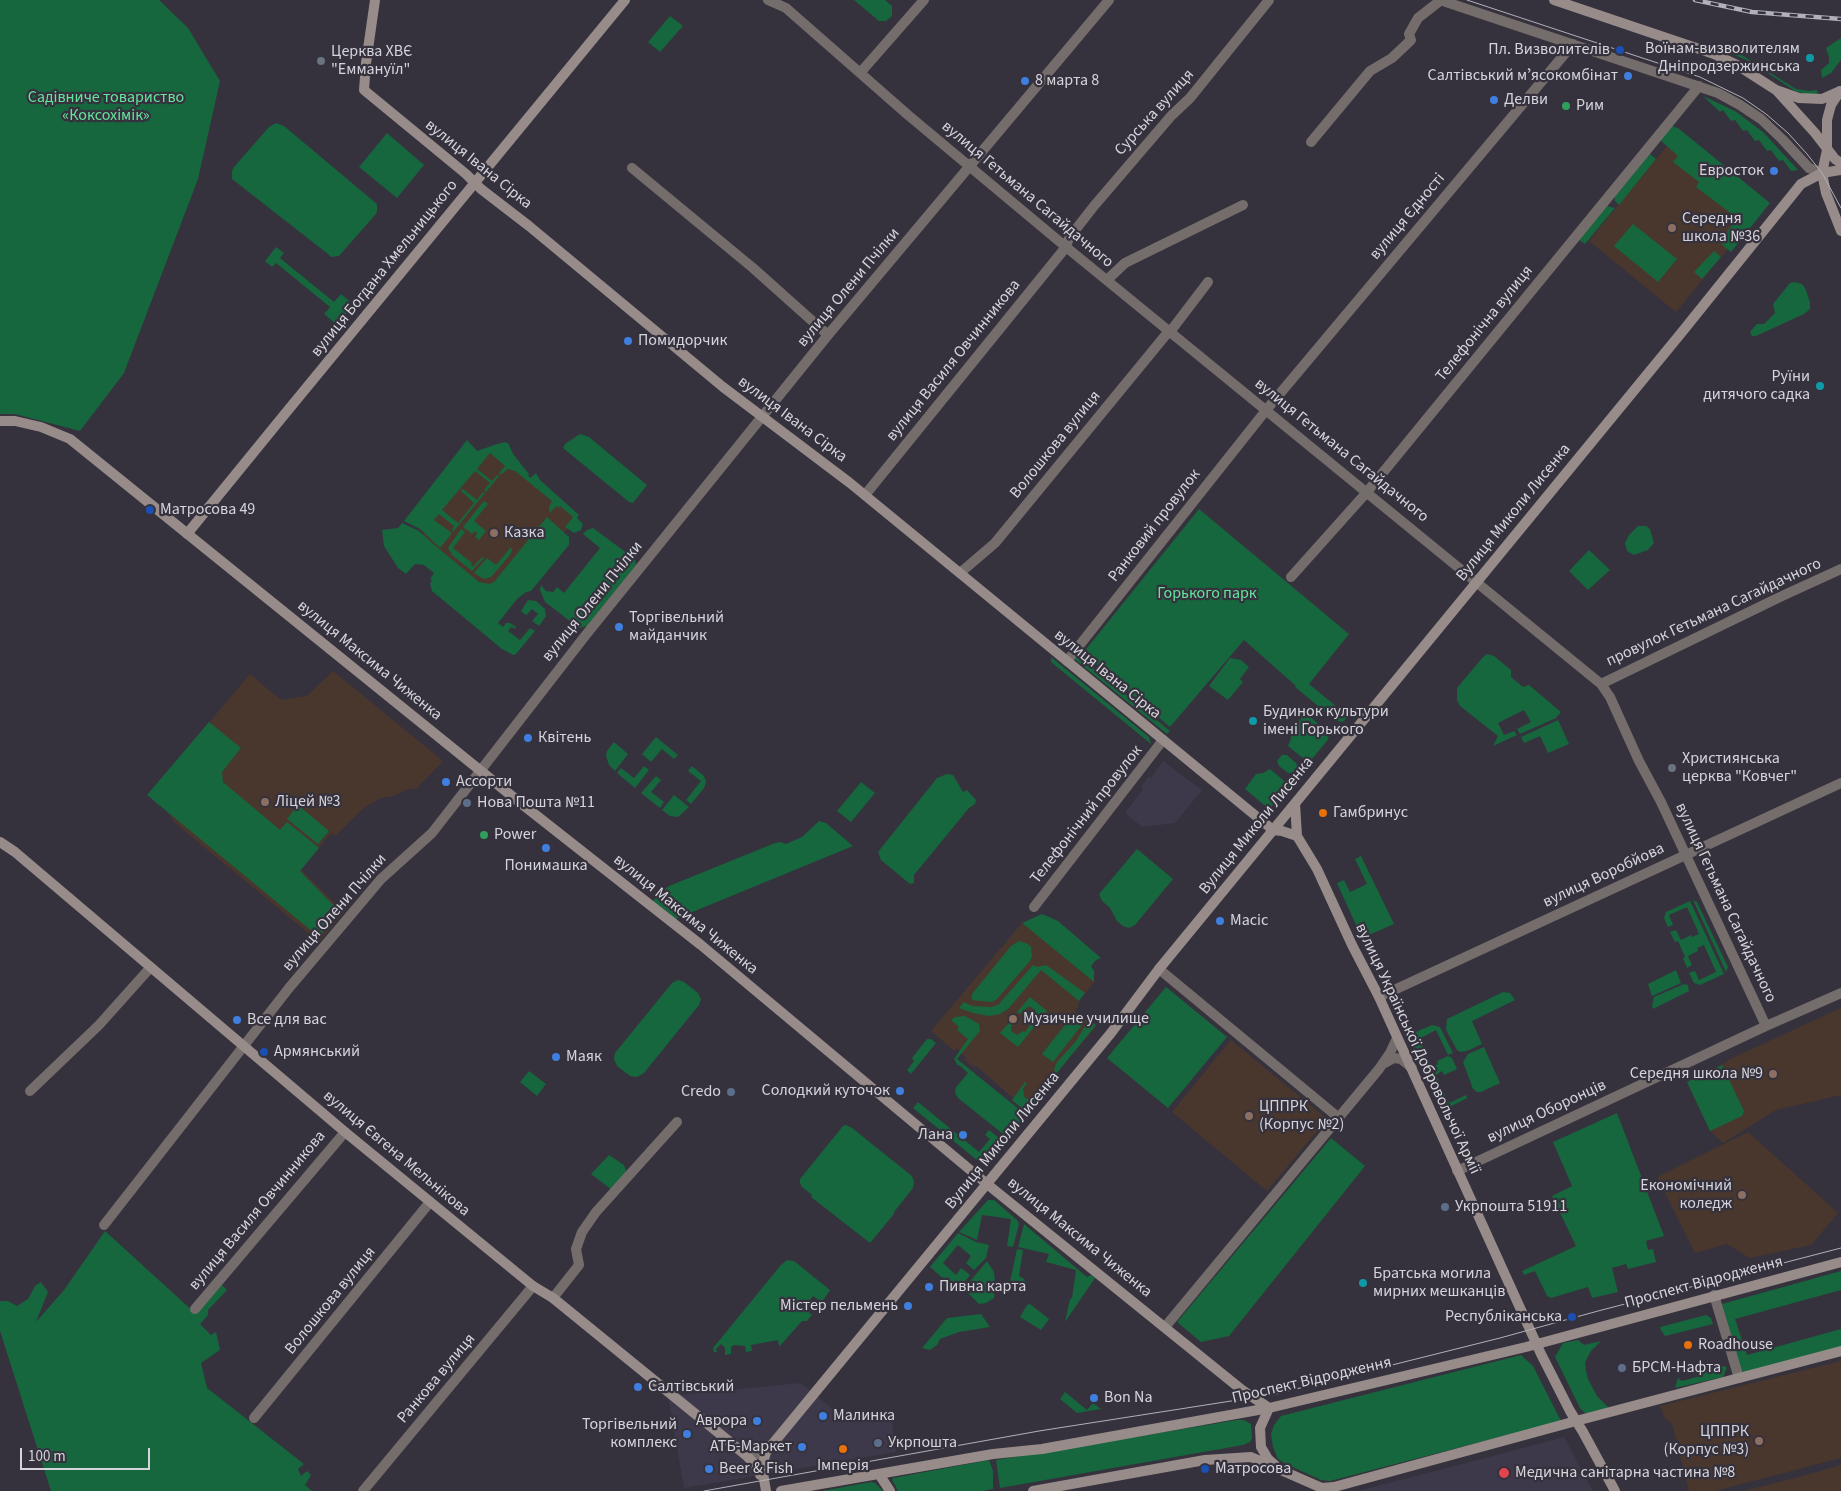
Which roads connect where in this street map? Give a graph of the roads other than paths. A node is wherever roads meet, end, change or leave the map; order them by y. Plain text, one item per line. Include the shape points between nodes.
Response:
1 (376, 0) edge
2 (625, 0) edge
3 (768, 0) edge
4 (924, 0) edge
5 (1108, 0) edge
6 (1269, 0) edge
7 (1440, 0) edge
8 (1554, 0) edge
9 (789, 4) edge
10 (1573, 44) junction
11 (860, 73) junction
12 (1699, 86) junction
13 (1776, 90) junction
14 (1841, 91) edge
15 (1827, 120) junction
16 (1311, 142) dead end
17 (1827, 150) junction
18 (1841, 158) edge
19 (1841, 163) edge
20 (969, 166) junction
21 (632, 168) dead end
22 (1841, 170) edge
23 (1822, 173) junction
24 (475, 183) junction
25 (1243, 205) dead end
26 (1841, 230) edge
27 (1066, 247) junction
28 (1107, 280) junction
29 (1208, 282) dead end
30 (1169, 331) junction
31 (828, 335) junction
32 (1267, 409) junction
33 (762, 417) junction
34 (0, 421) edge
35 (1367, 492) junction
36 (865, 495) junction
37 (187, 534) junction
38 (1841, 569) edge
39 (960, 573) junction
40 (1291, 578) dead end
41 (1476, 582) junction
42 (1067, 661) junction
43 (1601, 684) junction
44 (1163, 740) junction
45 (481, 770) junction
46 (1841, 783) edge
47 (1295, 803) junction
48 (1272, 830) junction
49 (1297, 836) junction
50 (0, 842) edge
51 (1686, 855) junction
52 (1034, 907) dead end
53 (150, 968) junction
54 (1158, 970) junction
55 (1841, 993) edge
56 (1379, 997) junction
57 (1766, 1026) junction
58 (1397, 1038) junction
59 (243, 1046) junction
60 (1412, 1068) junction
61 (1379, 1069) junction
62 (30, 1091) dead end
63 (1339, 1118) junction
64 (677, 1122) dead end
65 (345, 1132) junction
66 (1457, 1171) junction
67 (987, 1184) junction
68 (430, 1202) junction
69 (104, 1225) dead end
70 (1841, 1262) edge
71 (534, 1286) junction
72 (1714, 1295) junction
73 (553, 1298) junction
74 (195, 1310) dead end
75 (1165, 1327) junction
76 (1538, 1344) junction
77 (1841, 1351) edge
78 (1739, 1378) junction
79 (1269, 1408) junction
80 (254, 1418) dead end
81 (1576, 1421) junction
82 (766, 1452) junction
83 (747, 1456) junction
84 (1282, 1471) junction
85 (879, 1474) junction
86 (1334, 1489) edge
87 (363, 1491) edge
88 (765, 1491) edge
89 (781, 1491) edge
90 (890, 1491) edge
91 (1033, 1491) edge
92 (1615, 1491) edge

1 - 24 street, вулиця Івана Сірка via 364,90
2 - 24 street, вулиця Богдана Хмельницького
3 - 9 street, вулиця Гетьмана Сагайдачного
4 - 11 street
5 - 20 street, вулиця Олени Пчілки
6 - 27 street, Сурська вулиця via 1190,98 1094,206 1069,238
7 - 10 street
7 - 16 street via 1418,18 1409,34 1411,40 1392,58 1370,71
8 - 13 street via 1714,54
9 - 11 street, вулиця Гетьмана Сагайдачного
10 - 12 street
10 - 32 street, вулиця Єдності
11 - 20 street, вулиця Гетьмана Сагайдачного
12 - 23 street via 1718,93 1761,119 1809,168
12 - 35 street, Телефонічна вулиця
13 - 14 street via 1812,99 1822,99
13 - 17 street
14 - 15 street via 1831,105
15 - 17 street
15 - 18 street via 1828,136
17 - 19 street
17 - 23 street
20 - 27 street, вулиця Гетьмана Сагайдачного
20 - 31 street, вулиця Олени Пчілки
21 - 31 street
22 - 23 street, Вулиця Миколи Лисенка
23 - 26 street via 1826,193
23 - 41 street, Вулиця Миколи Лисенка via 1801,184
24 - 33 street, вулиця Івана Сірка
24 - 37 street, вулиця Богдана Хмельницького
25 - 28 street via 1125,263
27 - 28 street, вулиця Гетьмана Сагайдачного
27 - 36 street, вулиця Василя Овчинникова
28 - 30 street, вулиця Гетьмана Сагайдачного
29 - 30 street, Волошкова вулиця
30 - 32 street, вулиця Гетьмана Сагайдачного
30 - 39 street, Волошкова вулиця via 995,543
31 - 33 street, вулиця Олени Пчілки
32 - 35 street, вулиця Гетьмана Сагайдачного
32 - 42 street, Ранковий провулок
33 - 36 street, вулиця Івана Сірка
33 - 45 street, вулиця Олени Пчілки
34 - 37 street, вулиця Максима Чиженка via 41,427 70,439
35 - 40 street, Телефонічна вулиця
35 - 41 street, вулиця Гетьмана Сагайдачного
36 - 39 street, вулиця Івана Сірка
37 - 45 street, вулиця Максима Чиженка
38 - 43 street, провулок Гетьмана Сагайдачного
39 - 42 street, вулиця Івана Сірка
41 - 43 street, вулиця Гетьмана Сагайдачного
41 - 47 street, Вулиця Миколи Лисенка
42 - 44 street, вулиця Івана Сірка
43 - 51 street, вулиця Гетьмана Сагайдачного
44 - 48 street, вулиця Івана Сірка
44 - 52 street, Телефонічний провулок
45 - 59 street, вулиця Олени Пчілки via 432,833 381,879
45 - 67 street, вулиця Максима Чиженка via 700,945
46 - 51 street, вулиця Воробйова
47 - 48 street, Вулиця Миколи Лисенка
47 - 49 street, вулиця Української Добровольчої Армії
48 - 49 street
48 - 54 street, Вулиця Миколи Лисенка
49 - 56 street, вулиця Української Добровольчої Армії
50 - 53 street, вулиця Євгена Мельнікова
51 - 56 street, вулиця Воробйова
51 - 57 street, вулиця Гетьмана Сагайдачного
53 - 59 street, вулиця Євгена Мельнікова
53 - 62 street via 99,1025
54 - 63 street
54 - 67 street, Вулиця Миколи Лисенка via 1111,1033
55 - 57 street, вулиця Оборонців
56 - 58 street, вулиця Української Добровольчої Армії
57 - 66 street, вулиця Оборонців
58 - 60 street, вулиця Української Добровольчої Армії
58 - 61 street
59 - 65 street, вулиця Євгена Мельнікова
59 - 69 street, вулиця Олени Пчілки
60 - 61 street via 1401,1059 1394,1058 1387,1060
60 - 66 street, вулиця Української Добровольчої Армії
61 - 63 street
63 - 75 street
64 - 73 street via 596,1212 582,1232 576,1249 579,1265
65 - 68 street, вулиця Євгена Мельнікова
65 - 74 street, вулиця Василя Овчинникова
66 - 76 street, вулиця Української Добровольчої Армії
67 - 75 street, вулиця Максима Чиженка
67 - 82 street, Вулиця Миколи Лисенка
68 - 71 street, вулиця Євгена Мельнікова
68 - 80 street, Волошкова вулиця
70 - 72 street, Проспект Відродження
71 - 73 street, вулиця Євгена Мельнікова
71 - 87 street, Ранкова вулиця
72 - 76 street, Проспект Відродження
72 - 78 street
73 - 83 street, вулиця Євгена Мельнікова
75 - 79 street, вулиця Максима Чиженка
76 - 79 street, Проспект Відродження
76 - 81 street, вулиця Української Добровольчої Армії
77 - 78 street
78 - 81 street
79 - 84 street via 1260,1428 1260,1446 1268,1459
79 - 85 street, Проспект Відродження via 1042,1449 992,1454
81 - 86 street
81 - 92 street, вулиця Української Добровольчої Армії
82 - 83 street
82 - 88 street via 762,1467
83 - 88 street, вулиця Євгена Мельнікова via 758,1468
84 - 86 street via 1322,1488
84 - 91 street via 1250,1457 1227,1457
85 - 89 street, Проспект Відродження
85 - 90 street

